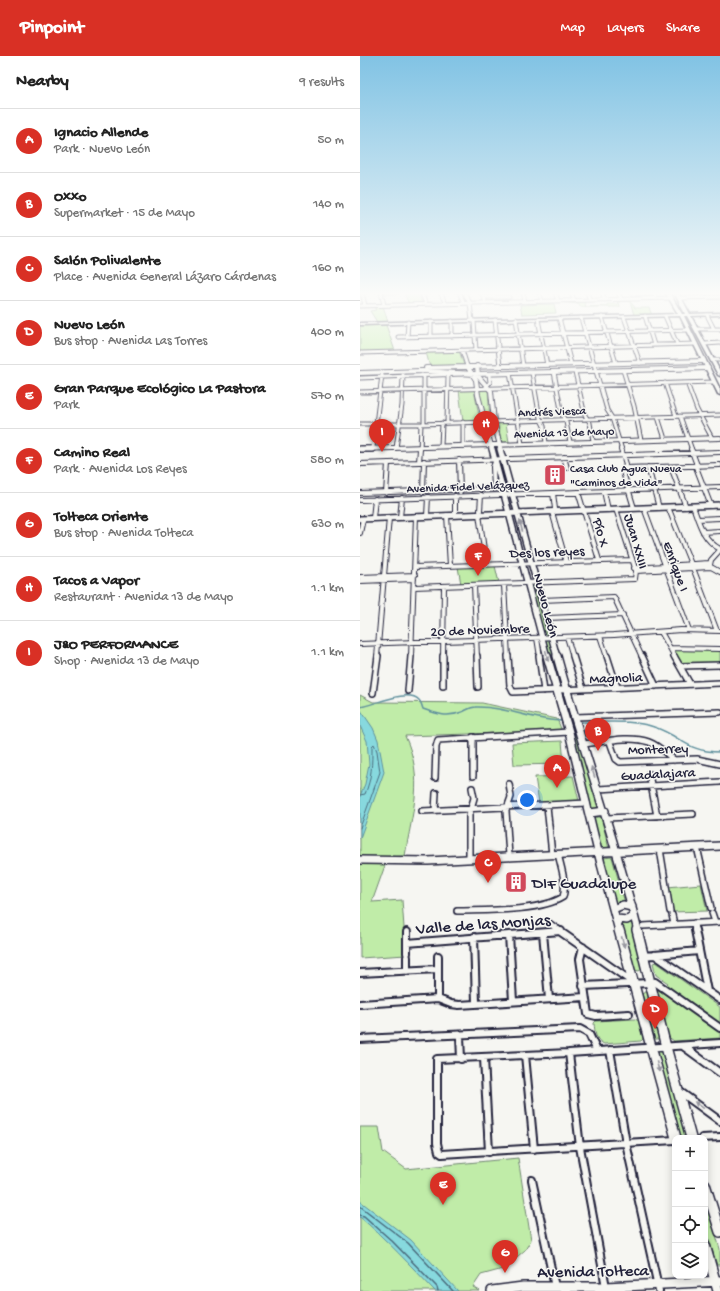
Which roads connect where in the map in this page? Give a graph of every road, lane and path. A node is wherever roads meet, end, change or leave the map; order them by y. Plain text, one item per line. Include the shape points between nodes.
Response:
1 (498, 349) edge
2 (462, 350) junction
3 (476, 350) joint
4 (484, 350) edge
5 (520, 350) edge
6 (543, 350) edge
7 (567, 350) edge
8 (590, 350) edge
9 (613, 350) edge
10 (635, 350) edge
11 (699, 350) edge
12 (708, 350) edge
13 (360, 353) edge
14 (713, 360) junction
15 (720, 360) edge
16 (704, 361) junction
17 (640, 362) junction
18 (658, 362) junction
19 (616, 363) junction
20 (571, 364) junction
21 (594, 364) junction
22 (547, 365) junction
23 (467, 366) junction
24 (477, 366) junction
25 (500, 366) junction
26 (523, 366) junction
27 (708, 368) junction
28 (718, 368) edge
29 (399, 369) junction
30 (660, 369) junction
31 (623, 370) junction
32 (417, 371) junction
33 (597, 371) junction
34 (360, 372) edge
35 (554, 372) junction
36 (575, 372) junction
37 (510, 373) junction
38 (532, 373) junction
39 (404, 374) junction
40 (462, 374) junction
41 (475, 374) junction
42 (489, 374) junction
43 (382, 375) junction
44 (720, 375) edge
45 (424, 376) junction
46 (448, 376) junction
47 (360, 378) edge
48 (714, 382) junction
49 (665, 383) junction
50 (686, 383) junction
51 (628, 384) junction
52 (601, 385) junction
53 (557, 386) junction
54 (579, 386) junction
55 (488, 387) junction
56 (534, 387) junction
57 (512, 388) junction
58 (448, 389) junction
59 (477, 389) junction
60 (424, 390) junction
61 (380, 391) junction
62 (402, 391) junction
63 (360, 392) edge
64 (720, 394) edge
65 (720, 415) edge
66 (678, 416) junction
67 (701, 416) junction
68 (658, 417) junction
69 (612, 418) junction
70 (636, 418) junction
71 (587, 419) junction
72 (541, 420) junction
73 (565, 420) junction
74 (518, 421) junction
75 (463, 422) junction
76 (485, 422) junction
77 (494, 422) junction
78 (442, 423) junction
79 (448, 423) junction
80 (360, 424) edge
81 (377, 424) junction
82 (399, 424) junction
83 (422, 424) junction
84 (688, 438) junction
85 (712, 438) junction
86 (720, 438) edge
87 (665, 439) junction
88 (641, 440) junction
89 (593, 441) junction
90 (618, 441) junction
91 (570, 442) junction
92 (546, 443) junction
93 (522, 444) junction
94 (492, 445) junction
95 (499, 445) junction
96 (441, 446) junction
97 (463, 446) junction
98 (419, 447) junction
99 (373, 448) junction
100 (396, 448) junction
101 (360, 449) edge
102 (720, 452) edge
103 (693, 453) junction
104 (623, 455) junction
105 (564, 457) junction
106 (530, 458) junction
107 (503, 459) junction
108 (459, 460) junction
109 (495, 460) junction
110 (424, 461) junction
111 (419, 462) junction
112 (388, 463) junction
113 (360, 464) edge
114 (530, 465) dead end
115 (697, 465) junction
116 (720, 465) edge
117 (671, 466) junction
118 (648, 467) junction
119 (567, 468) dead end
120 (625, 468) junction
121 (705, 487) junction
122 (720, 487) edge
123 (679, 488) junction
124 (460, 489) junction
125 (494, 489) junction
126 (654, 489) junction
127 (423, 490) junction
128 (629, 490) junction
129 (504, 491) junction
130 (511, 491) junction
131 (604, 491) junction
132 (386, 492) junction
133 (578, 492) junction
134 (360, 493) edge
135 (552, 493) junction
136 (481, 495) junction
137 (455, 496) junction
138 (460, 496) junction
139 (428, 497) junction
140 (402, 498) junction
141 (423, 498) junction
142 (375, 499) junction
143 (386, 499) junction
144 (360, 500) edge
145 (711, 504) junction
146 (720, 504) edge
147 (685, 505) junction
148 (658, 506) junction
149 (693, 506) junction
150 (634, 507) junction
151 (668, 507) junction
152 (608, 508) junction
153 (644, 508) junction
154 (583, 509) junction
155 (616, 509) junction
156 (553, 510) junction
157 (518, 511) junction
158 (509, 512) junction
159 (479, 513) junction
160 (455, 514) junction
161 (427, 515) junction
162 (447, 515) junction
163 (400, 516) junction
164 (416, 516) junction
165 (373, 517) junction
166 (361, 518) edge
167 (389, 518) junction
168 (720, 518) edge
169 (698, 519) junction
170 (720, 531) edge
171 (703, 532) junction
172 (360, 533) edge
173 (720, 550) edge
174 (599, 560) junction
175 (632, 560) junction
176 (566, 561) junction
177 (522, 563) junction
178 (532, 563) junction
179 (486, 564) junction
180 (710, 565) junction
181 (450, 566) junction
182 (692, 566) junction
183 (415, 567) junction
184 (666, 568) junction
185 (635, 570) junction
186 (720, 572) edge
187 (360, 577) edge
188 (415, 577) junction
189 (384, 578) junction
190 (360, 581) edge
191 (529, 583) junction
192 (537, 583) junction
193 (504, 584) junction
194 (474, 585) junction
195 (444, 586) junction
196 (414, 587) junction
197 (542, 600) junction
198 (623, 615) junction
199 (547, 618) junction
200 (689, 630) junction
201 (718, 631) edge
202 (661, 632) junction
203 (631, 634) junction
204 (600, 636) junction
205 (567, 637) junction
206 (540, 638) junction
207 (552, 638) junction
208 (508, 639) junction
209 (476, 640) junction
210 (444, 641) junction
211 (412, 642) junction
212 (360, 644) edge
213 (379, 644) junction
214 (670, 648) junction
215 (720, 649) edge
216 (720, 665) edge
217 (681, 666) junction
218 (720, 683) edge
219 (690, 684) junction
220 (443, 686) dead end
221 (656, 686) junction
222 (478, 687) dead end
223 (618, 687) junction
224 (583, 689) junction
225 (556, 690) junction
226 (566, 690) junction
227 (408, 691) dead end
228 (544, 691) junction
229 (374, 693) dead end
230 (720, 712) edge
231 (575, 717) junction
232 (569, 732) junction
233 (473, 737) junction
234 (610, 742) junction
235 (583, 744) junction
236 (674, 760) junction
237 (720, 764) edge
238 (649, 774) dead end
239 (473, 776) dead end
240 (435, 778) dead end
241 (720, 783) edge
242 (510, 784) dead end
243 (651, 786) junction
244 (472, 788) dead end
245 (598, 789) junction
246 (436, 793) dead end
247 (587, 803) junction
248 (547, 806) junction
249 (507, 808) junction
250 (471, 809) junction
251 (435, 811) junction
252 (422, 812) dead end
253 (590, 813) junction
254 (606, 814) junction
255 (693, 814) dead end
256 (658, 816) junction
257 (720, 846) edge
258 (697, 848) junction
259 (660, 850) junction
260 (599, 852) junction
261 (616, 852) junction
262 (555, 854) junction
263 (509, 856) junction
264 (469, 858) junction
265 (360, 860) edge
266 (632, 907) junction
267 (613, 909) junction
268 (457, 911) dead end
269 (634, 916) junction
270 (617, 919) junction
271 (717, 922) edge
272 (549, 923) dead end
273 (694, 923) junction
274 (674, 924) junction
275 (643, 926) dead end
276 (561, 931) junction
277 (407, 932) dead end
278 (543, 933) junction
279 (509, 935) junction
280 (474, 938) junction
281 (407, 942) junction
282 (583, 947) junction
283 (699, 950) junction
284 (656, 955) junction
285 (438, 956) dead end
286 (643, 956) junction
287 (438, 969) junction
288 (407, 971) junction
289 (360, 973) edge
290 (653, 982) junction
291 (634, 983) junction
292 (583, 986) junction
293 (707, 991) junction
294 (585, 997) junction
295 (438, 999) junction
296 (549, 999) junction
297 (720, 1000) edge
298 (513, 1001) junction
299 (476, 1003) junction
300 (360, 1004) edge
301 (629, 1014) dead end
302 (720, 1028) edge
303 (460, 1036) junction
304 (360, 1039) edge
305 (720, 1043) edge
306 (683, 1046) junction
307 (666, 1047) junction
308 (652, 1048) junction
309 (610, 1050) junction
310 (597, 1051) junction
311 (569, 1053) junction
312 (525, 1055) junction
313 (484, 1058) junction
314 (461, 1059) junction
315 (720, 1073) edge
316 (678, 1090) junction
317 (720, 1121) edge
318 (675, 1135) edge
319 (690, 1135) edge
320 (720, 1137) edge
321 (708, 1138) edge
322 (672, 1139) edge
323 (626, 1144) junction
324 (580, 1147) junction
325 (534, 1150) junction
326 (489, 1152) junction
327 (532, 1180) dead end
328 (708, 1194) edge
329 (720, 1232) edge
330 (708, 1254) edge
331 (718, 1285) edge
332 (555, 1287) junction
333 (606, 1287) junction
334 (658, 1288) edge
335 (492, 1291) edge

1 - 25 street
2 - 3 street
2 - 13 street
2 - 23 street
3 - 4 street
5 - 26 street
6 - 22 street
7 - 20 street
8 - 21 street
9 - 19 street
10 - 17 street
11 - 16 main road
12 - 14 main road
14 - 15 street
14 - 28 main road
16 - 18 street
16 - 27 main road
17 - 18 street
17 - 19 street
18 - 30 street
19 - 21 street
20 - 21 street
20 - 22 street
21 - 33 street
22 - 26 street
23 - 24 street
23 - 29 street
23 - 41 street, Nuevo León
24 - 25 street
24 - 41 street, Nuevo León
25 - 26 street
27 - 30 street
27 - 48 main road
28 - 44 main road
29 - 34 street
29 - 39 street
30 - 31 street
31 - 33 street
31 - 51 street
32 - 39 street
32 - 40 street
32 - 45 street
33 - 36 street
33 - 52 street
34 - 43 street
35 - 36 street
35 - 38 street
35 - 53 street
36 - 54 street
37 - 38 street
37 - 42 street
37 - 57 street
38 - 56 street
39 - 43 street
39 - 45 street
39 - 62 street
40 - 41 street
40 - 46 street
41 - 42 street
41 - 55 street, Nuevo León
41 - 59 street, Nuevo León
42 - 55 street, Nuevo León
43 - 47 street
43 - 61 street
45 - 46 street
45 - 60 street
46 - 58 street
48 - 50 street
48 - 64 main road
49 - 50 street
49 - 51 street
49 - 66 street
50 - 67 street
51 - 52 street
51 - 70 street
52 - 54 street
52 - 69 street via 607,410
53 - 54 street
53 - 56 street
53 - 73 street
54 - 71 street
55 - 57 street
55 - 59 street
55 - 77 street, Nuevo León
56 - 57 street
56 - 72 street
57 - 74 street
58 - 59 street
58 - 60 street
58 - 79 street
59 - 76 street, Nuevo León
60 - 62 street
60 - 83 street
61 - 62 street
61 - 63 street
61 - 81 street
62 - 82 street
65 - 67 street, Andrés Viesca
66 - 67 street, Andrés Viesca
66 - 68 street, Andrés Viesca
66 - 84 street
67 - 85 street
68 - 70 street, Andrés Viesca
68 - 87 street
69 - 70 street, Andrés Viesca
69 - 71 street, Andrés Viesca
69 - 90 street
70 - 88 street
71 - 73 street, Andrés Viesca
71 - 89 street
72 - 73 street, Andrés Viesca
72 - 74 street, Andrés Viesca
72 - 92 street
73 - 91 street
74 - 77 street, Andrés Viesca
74 - 93 street
75 - 76 street, Andrés Viesca
75 - 79 street, Andrés Viesca
75 - 97 street
76 - 77 street, Andrés Viesca
76 - 94 street, Nuevo León
77 - 95 street, Nuevo León
78 - 79 street, Andrés Viesca
78 - 83 street, Andrés Viesca
78 - 96 street
80 - 81 street, Andrés Viesca
81 - 82 street, Andrés Viesca
81 - 99 street
82 - 83 street, Andrés Viesca
82 - 100 street
83 - 98 street
84 - 85 street, Avenida 13 de Mayo
84 - 87 street, Avenida 13 de Mayo
84 - 103 street
85 - 86 street, Avenida 13 de Mayo
87 - 88 street, Avenida 13 de Mayo
88 - 90 street, Avenida 13 de Mayo
89 - 90 street, Avenida 13 de Mayo
89 - 91 street, Avenida 13 de Mayo
90 - 104 street
91 - 92 street, Avenida 13 de Mayo
92 - 93 street, Avenida 13 de Mayo
93 - 95 street, Avenida 13 de Mayo
94 - 95 street, Avenida 13 de Mayo
94 - 97 street, Avenida 13 de Mayo
94 - 109 street, Nuevo León
95 - 107 street, Nuevo León
96 - 97 street, Avenida 13 de Mayo
96 - 98 street, Avenida 13 de Mayo
98 - 100 street, Avenida 13 de Mayo
98 - 111 street
99 - 100 street, Avenida 13 de Mayo
99 - 101 street, Avenida 13 de Mayo
102 - 103 street
103 - 104 street
103 - 115 street
104 - 105 street
104 - 120 street
105 - 106 street
105 - 119 street
106 - 107 street
106 - 114 street
107 - 109 street
107 - 130 street, Nuevo León
108 - 109 street
108 - 110 street
108 - 124 street
109 - 125 street
109 - 129 street, Nuevo León
110 - 111 street
110 - 127 street
111 - 112 street
112 - 113 street
112 - 132 street
115 - 116 street
115 - 117 street
115 - 121 street
117 - 118 street
117 - 123 street
118 - 120 street
118 - 126 street
120 - 128 street via 623,472
121 - 122 street, Avenida Fidel Velázquez
121 - 123 street, Avenida Fidel Velázquez
121 - 145 street
123 - 126 street, Avenida Fidel Velázquez
123 - 147 street
124 - 125 street
124 - 127 street
124 - 138 street
125 - 129 street
126 - 128 street, Avenida Fidel Velázquez
126 - 148 street
127 - 132 street
127 - 141 street
128 - 131 street, Avenida Fidel Velázquez
128 - 150 street
129 - 130 street, Avenida Fidel Velázquez
129 - 136 street, Avenida Fidel Velázquez
129 - 158 street, Nuevo León
130 - 135 street, Avenida Fidel Velázquez
130 - 157 street, Nuevo León
131 - 133 street, Avenida Fidel Velázquez
131 - 152 street
132 - 134 street
132 - 143 street
133 - 135 street, Avenida Fidel Velázquez
133 - 154 street, Pío X
135 - 156 street
136 - 138 street, Avenida Fidel Velázquez
136 - 159 street
137 - 138 street, Avenida Fidel Velázquez
137 - 139 street, Avenida Fidel Velázquez
137 - 160 street
139 - 141 street, Avenida Fidel Velázquez
139 - 161 street
140 - 141 street, Avenida Fidel Velázquez
140 - 143 street, Avenida Fidel Velázquez
140 - 163 street
142 - 143 street, Avenida Fidel Velázquez
142 - 144 street, Avenida Fidel Velázquez
142 - 165 street
145 - 146 street
145 - 147 street
145 - 149 street
147 - 148 street
147 - 149 street
147 - 151 street
148 - 150 street
148 - 151 street
148 - 153 street
149 - 169 street
150 - 152 street
150 - 153 street
150 - 155 street
151 - 182 street
152 - 154 street
152 - 155 street
153 - 184 street, Enrique I
154 - 156 street
154 - 174 street, Pío X
155 - 175 street, Juan XXIII
156 - 157 street
156 - 176 street
157 - 158 street
178 -> 157 street, Nuevo León
158 - 159 street
158 - 177 street, Nuevo León
159 - 160 street
159 - 179 street
160 - 161 street
160 - 162 street
161 - 162 street
161 - 163 street
161 - 164 street
162 - 181 street
163 - 164 street
163 - 165 street
163 - 167 street
164 - 183 street
165 - 166 street
165 - 167 street
166 - 172 street
167 - 189 street
168 - 169 street
169 - 171 street
170 - 171 street
171 - 173 street via 710,544
173 - 180 street
174 - 175 street, Des los reyes
174 - 176 street, Des los reyes
175 - 185 street, Juan XXIII
176 - 178 street, Des los reyes
177 - 178 street, Des los reyes
177 - 179 street, Des los reyes
177 - 191 street, Nuevo León
178 - 192 street, Nuevo León
179 - 181 street, Des los reyes
180 - 182 street
180 - 186 street
181 - 183 street, Des los reyes
182 - 184 street
182 - 201 street
183 - 188 street
184 - 185 street
184 - 200 street, Enrique I
185 - 192 street, Juan XXIII via 636,579
187 - 189 street
188 - 189 street
188 - 196 street
189 - 190 street
189 - 213 street
191 - 192 street
191 - 193 street
191 - 206 street, Nuevo León
192 - 197 street, Nuevo León
193 - 194 street
193 - 208 street
194 - 195 street
194 - 209 street
195 - 196 street
195 - 210 street
196 - 211 street
197 - 198 street via 611,596 617,601
197 - 199 street, Nuevo León
198 - 199 street
198 - 203 street
199 - 207 street, Nuevo León
200 - 201 street, 20 de Noviembre
200 - 202 street, 20 de Noviembre
202 - 203 street, 20 de Noviembre
202 - 214 street
203 - 204 street, 20 de Noviembre
203 - 221 street
204 - 205 street, 20 de Noviembre
204 - 223 street
205 - 207 street, 20 de Noviembre
205 - 224 street
206 - 207 street, 20 de Noviembre
206 - 208 street, 20 de Noviembre
206 -> 225 street, Nuevo León
206 - 228 street
207 - 226 street, Nuevo León
208 - 209 street, 20 de Noviembre
208 - 228 street, Magnolia via 510,686 513,692
209 - 210 street, 20 de Noviembre
209 - 222 street
210 - 211 street, 20 de Noviembre
210 - 220 street
211 - 213 street, 20 de Noviembre
211 - 227 street
212 - 213 street, 20 de Noviembre
213 - 229 street
214 - 215 street
214 - 217 street
216 - 217 street
217 - 219 street
218 - 219 street, Magnolia
219 - 221 street, Magnolia
221 - 223 street, Magnolia
223 - 224 street, Magnolia
224 - 226 street, Magnolia
225 - 226 street, Magnolia
225 - 228 street, Magnolia
225 - 232 street, Nuevo León
226 - 231 street, Nuevo León
230 - 231 street
231 - 235 street, Nuevo León
232 - 233 street
232 - 247 street, Nuevo León
233 - 239 street
233 - 240 street via 438,740
234 - 235 street
234 - 236 street via 646,741 657,746
234 - 236 street, Monterrey via 616,759 620,762
245 -> 235 street, Nuevo León
236 - 237 street, Monterrey via 697,759
238 - 243 street
241 - 243 street, Guadalajara
242 - 249 street via 511,797
243 - 245 street, Guadalajara
243 - 256 street
244 - 250 street via 474,798
245 - 254 street, Nuevo León
246 - 251 street
247 - 248 street
247 - 253 street, Nuevo León
248 - 249 street
248 - 262 street
249 - 250 street
249 - 263 street
250 - 251 street
250 - 264 street
251 - 252 street
253 - 254 street
253 - 260 street, Nuevo León
254 - 256 street
254 - 261 street, Nuevo León
255 - 256 street
257 - 258 street
258 - 259 street
258 - 271 street
259 - 261 street
259 - 274 street
260 - 261 street
260 - 262 street
260 - 267 street, Nuevo León
261 - 266 street, Nuevo León
262 - 263 street
262 - 268 street via 564,892 559,900 542,906
263 - 264 street
264 - 265 street via 428,861
266 - 267 street via 623,905
266 - 269 street, Nuevo León
267 - 270 street, Nuevo León
269 - 270 street via 627,920
269 - 286 street, Nuevo León
270 -> 291 street, Nuevo León
271 - 273 street
272 - 276 street
273 - 274 street
273 - 283 street
274 - 275 street
276 - 278 street, Valle de las Monjas
276 - 282 street
277 - 281 street
278 - 279 street, Valle de las Monjas
278 - 296 street
279 - 280 street, Valle de las Monjas
279 - 298 street
280 - 281 street, Valle de las Monjas
280 - 299 street
281 - 288 street
282 - 291 street
282 - 292 street via 580,959
283 - 284 street
283 - 293 street
284 - 286 street
284 - 293 street
285 - 287 street
286 - 290 street, Nuevo León
287 - 288 street
287 - 295 street
288 - 289 street
290 - 291 street
290 - 302 street
290 - 307 street, Nuevo León
291 - 292 street
291 - 308 street, Nuevo León
292 - 294 street
293 - 297 street
294 - 296 street
294 - 301 street via 589,1015
295 - 299 street via 452,1004
295 - 300 street
296 - 298 street
298 - 299 street
303 - 304 street
303 - 310 street via 586,1031
303 - 314 street
305 - 306 street
306 - 307 street
306 - 315 street
307 - 308 street
307 - 316 street, Nuevo León
308 - 309 street
308 -> 318 street, Nuevo León
309 - 310 street
309 - 323 street
310 - 311 street
311 - 312 street
311 - 324 street
312 - 313 street
312 - 325 street
313 - 314 street
313 - 326 street
314 - 326 street via 437,1059 439,1152
317 -> 316 street
316 - 319 street, Nuevo León
320 - 321 street
322 - 323 street
323 - 324 street
323 - 334 street
324 - 325 street
324 - 333 street
325 - 326 street
327 - 332 street
328 - 329 street
330 - 331 street
331 - 334 street, Avenida Tolteca
332 - 333 street, Avenida Tolteca
332 - 335 street, Avenida Tolteca via 523,1287
333 - 334 street, Avenida Tolteca

